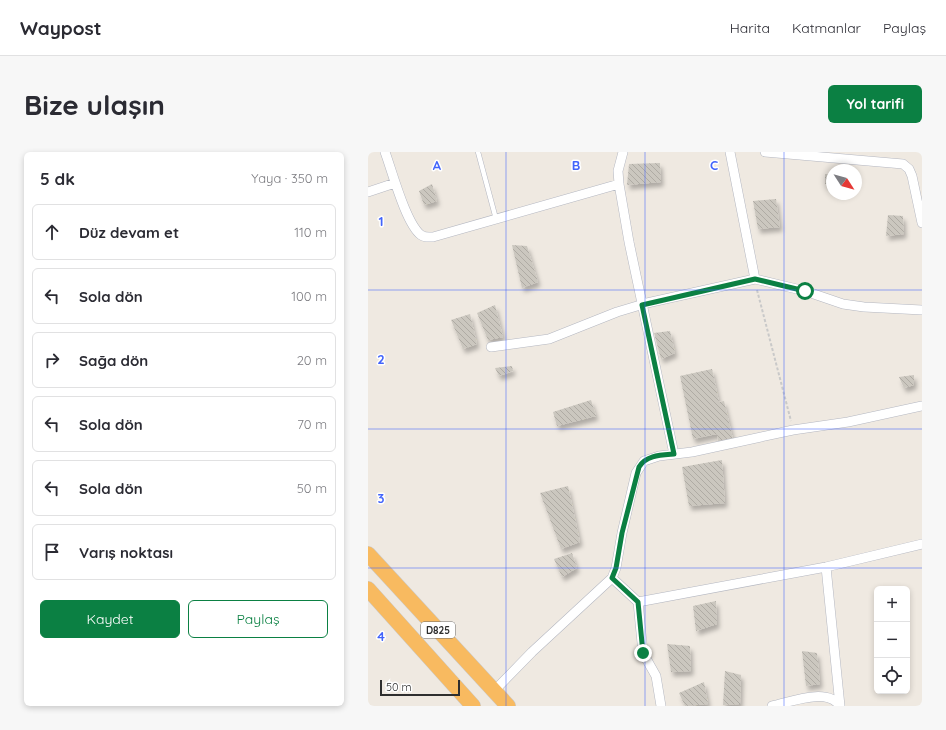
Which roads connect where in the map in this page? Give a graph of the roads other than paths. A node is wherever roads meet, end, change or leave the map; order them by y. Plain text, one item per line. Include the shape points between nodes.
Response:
1 (385, 152) edge
2 (478, 152) edge
3 (623, 152) edge
4 (730, 152) edge
5 (765, 152) edge
6 (395, 183) junction
7 (619, 184) junction
8 (368, 192) edge
9 (496, 219) junction
10 (922, 222) edge
11 (755, 279) junction
12 (642, 305) junction
13 (922, 310) edge
14 (491, 347) dead end
15 (922, 406) edge
16 (674, 454) junction
17 (922, 544) edge
18 (368, 554) edge
19 (826, 567) junction
20 (612, 578) junction
21 (368, 589) edge
22 (638, 602) junction
23 (494, 691) junction
24 (473, 706) edge
25 (508, 706) edge
26 (661, 706) edge
27 (772, 706) edge
28 (840, 706) edge

1 - 6 street
2 - 9 lane
3 - 7 street via 618,172
4 - 11 street
5 - 10 street via 903,164 909,169 914,183
6 - 8 street
6 - 9 street via 415,228 425,238
7 - 9 street
7 - 12 street
11 - 12 street
11 - 13 street via 805,291 843,304
12 - 14 street via 617,312 549,339
12 - 16 street
15 - 16 street
16 - 20 street via 648,458 639,467
17 - 19 street
18 - 23 highway, D825
19 - 22 street
19 - 28 street
20 - 22 street
20 - 23 street
21 - 24 highway, D825
22 - 26 street via 643,653 656,676
23 - 25 highway, D825
27 - 28 street via 827,697 836,700

